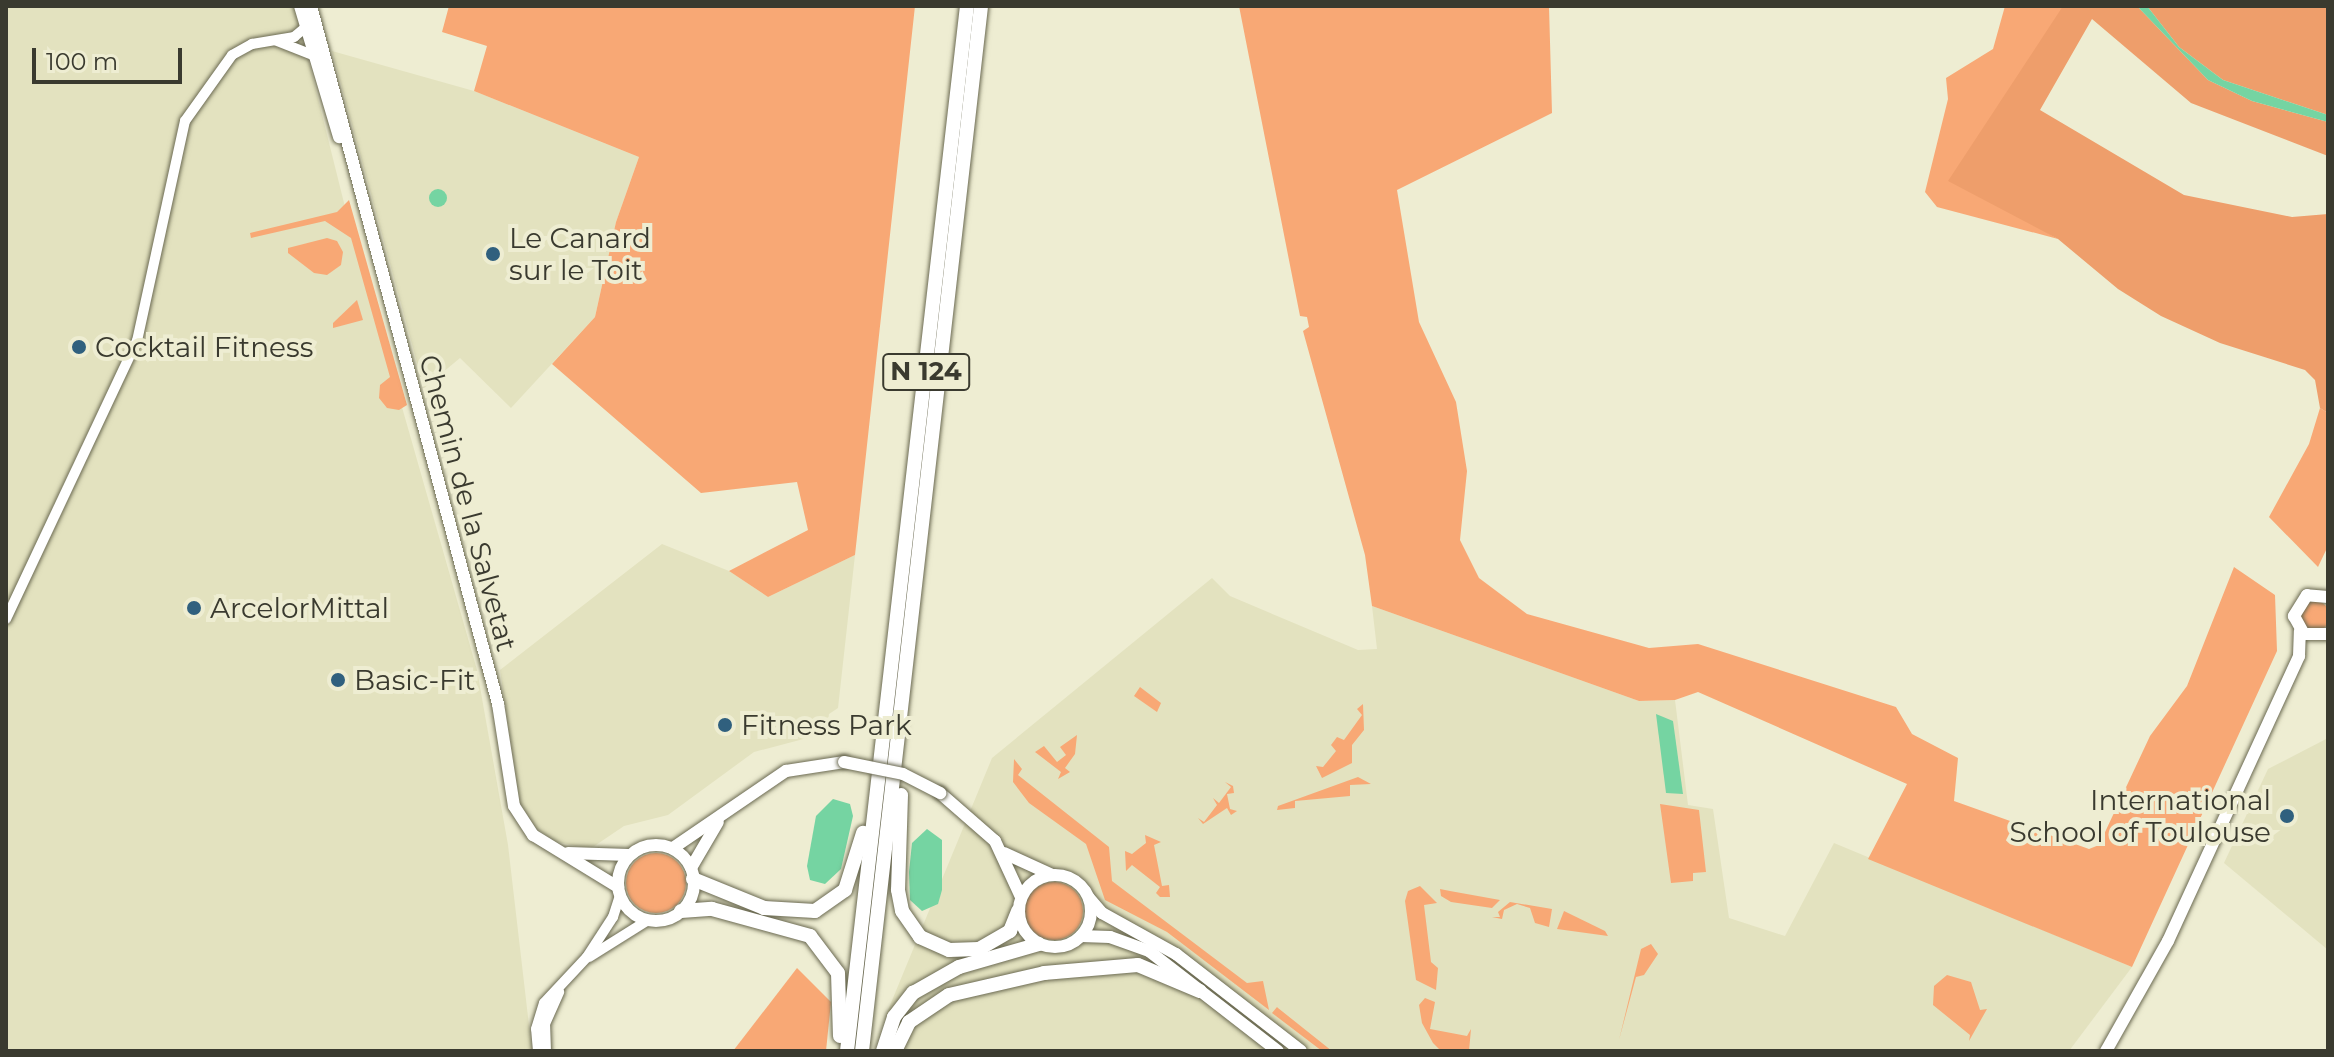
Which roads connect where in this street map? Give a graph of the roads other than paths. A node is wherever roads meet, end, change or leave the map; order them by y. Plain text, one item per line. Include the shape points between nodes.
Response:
1 (300, 6) edge
2 (311, 6) edge
3 (967, 6) edge
4 (981, 6) edge
5 (306, 27) junction
6 (276, 41) junction
7 (315, 56) junction
8 (346, 146) junction
9 (2328, 584) edge
10 (2322, 595) edge
11 (6, 619) edge
12 (2300, 631) junction
13 (2324, 636) edge
14 (2299, 656) junction
15 (907, 675) junction
16 (882, 738) junction
17 (724, 813) junction
18 (673, 848) junction
19 (1002, 852) junction
20 (565, 853) junction
21 (629, 855) junction
22 (692, 874) junction
23 (1052, 875) junction
24 (619, 891) junction
25 (1089, 898) junction
26 (1019, 904) junction
27 (681, 911) junction
28 (648, 920) junction
29 (1081, 936) junction
30 (1039, 944) junction
31 (587, 957) junction
32 (564, 982) junction
33 (1200, 991) junction
34 (538, 1051) edge
35 (546, 1051) edge
36 (839, 1051) edge
37 (847, 1051) edge
38 (862, 1051) edge
39 (883, 1051) edge
40 (895, 1051) edge
41 (1278, 1051) edge
42 (1301, 1051) edge
43 (2106, 1051) edge

1 - 5 main road, Chemin de la Salvetat
2 - 8 main road, Chemin de la Salvetat
3 - 16 highway, N 124
4 - 15 highway, N 124
5 - 6 street
5 - 7 main road, Chemin de la Salvetat
6 - 7 street
6 - 11 street via 252,44 232,55 185,121 137,341
7 - 8 main road, Chemin de la Salvetat
8 - 20 main road, Chemin de la Salvetat via 498,704 514,806 533,835
9 - 10 main road
10 - 12 main road via 2296,607
12 - 13 main road
12 - 14 main road
13 - 14 main road
14 - 43 main road via 2168,941
15 - 26 highway via 897,864 902,911 920,937 964,951 1001,939
15 - 38 highway, N 124
16 - 22 highway via 855,871 828,904 791,913 728,896
16 - 37 highway, N 124
17 - 18 main road
17 - 19 main road, bridge via 786,771 844,762 903,774 940,793
17 - 22 main road
18 - 21 main road via 646,846
18 - 22 main road
19 - 23 main road
19 - 26 main road
20 - 21 main road, Chemin de la Salvetat
20 - 24 main road, Chemin de la Salvetat
21 - 24 main road
22 - 27 main road
23 - 25 main road via 1077,882
23 - 26 main road via 1033,882
24 - 28 main road via 632,912
24 - 31 street via 613,917
25 - 29 main road via 1090,918
25 - 42 main road via 1102,913 1176,954
26 - 30 main road via 1026,934
27 - 28 main road
27 - 36 highway via 712,909 743,916 799,931 821,946 842,988
28 - 31 street
29 - 30 main road via 1057,948
29 - 33 main road via 1138,945
30 - 39 highway via 959,967 925,984 902,1003
31 - 32 street
32 - 34 street via 540,1012
32 - 35 street via 547,1016
33 - 40 highway via 1138,965 1044,973 949,995 909,1022
33 - 41 main road

